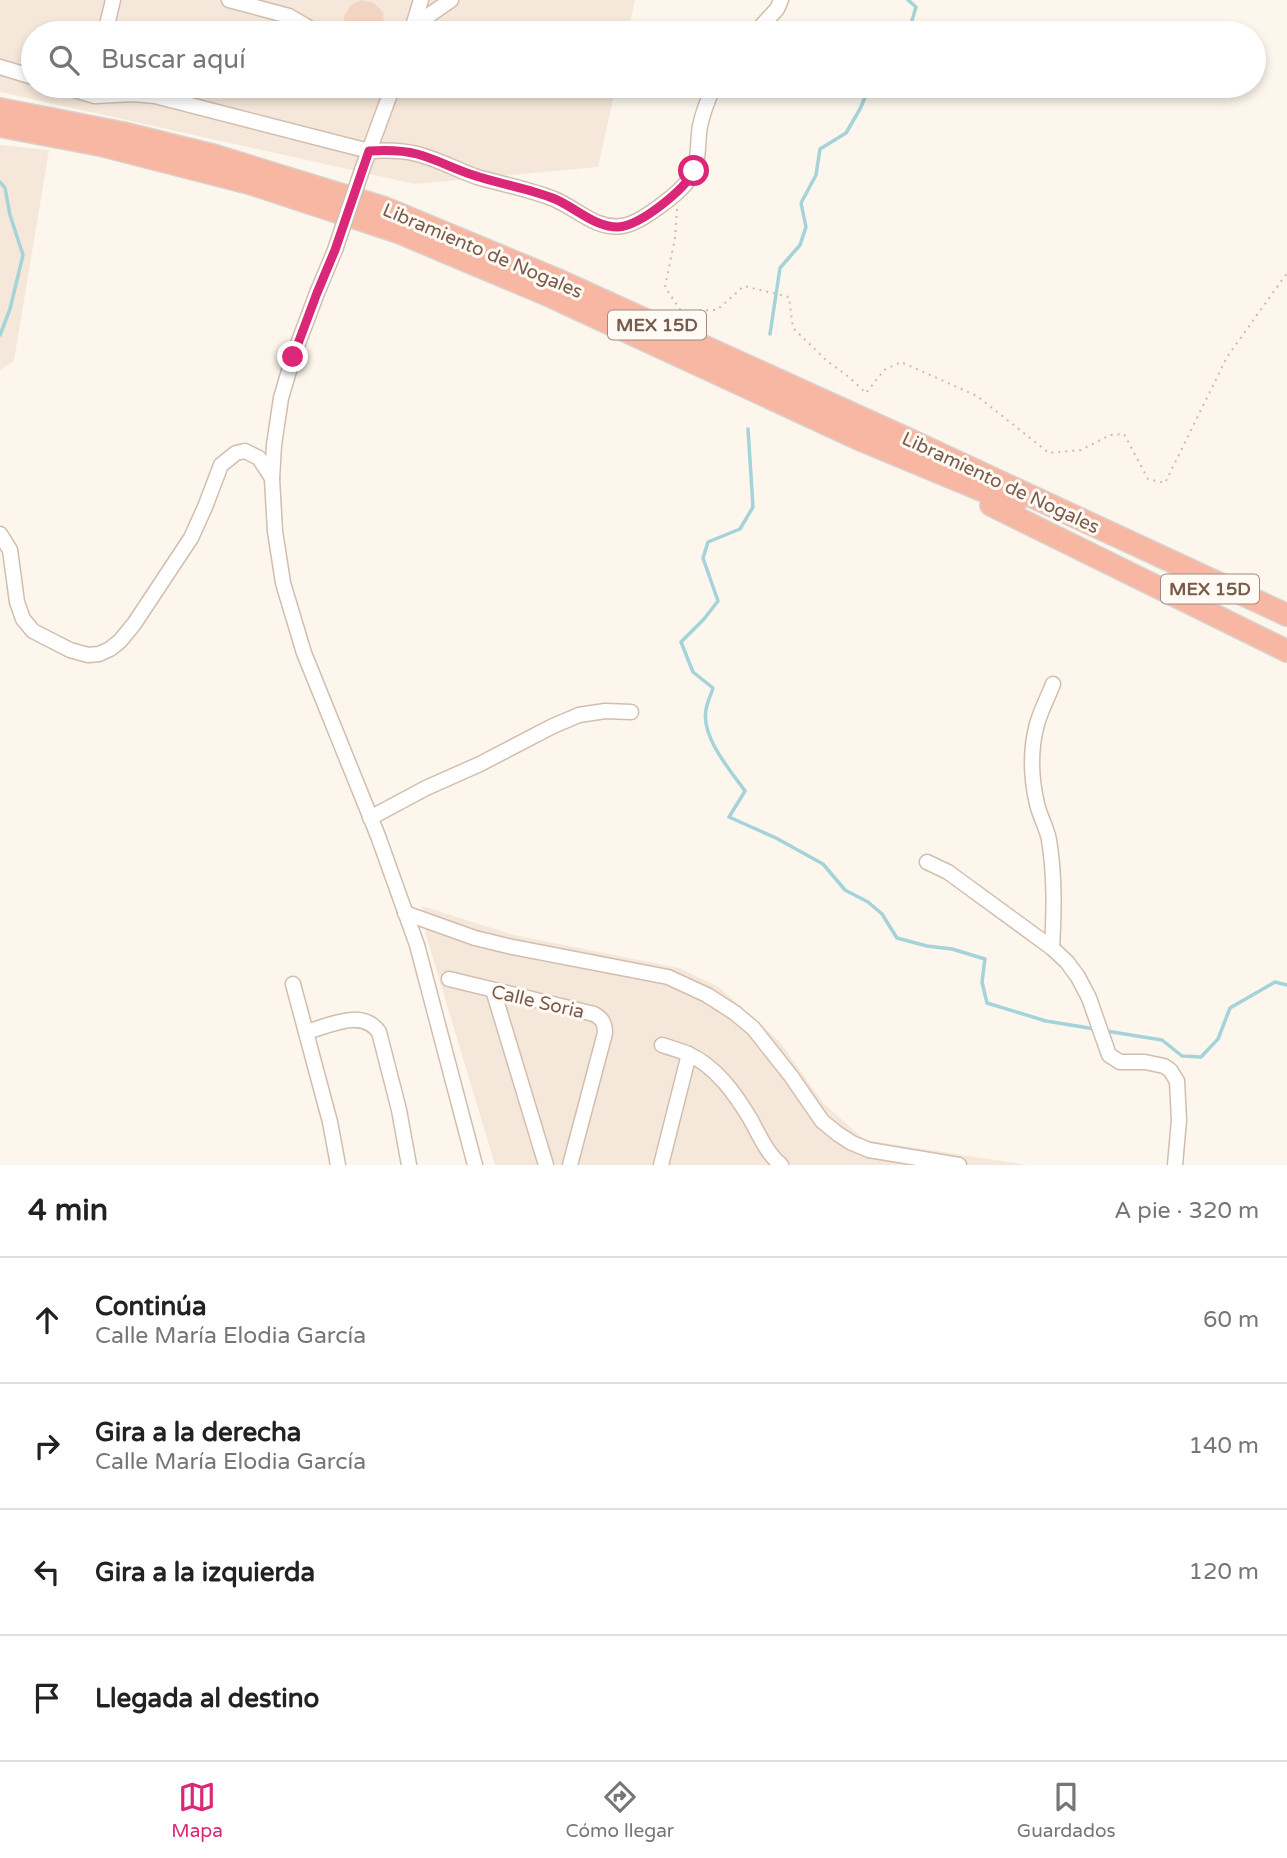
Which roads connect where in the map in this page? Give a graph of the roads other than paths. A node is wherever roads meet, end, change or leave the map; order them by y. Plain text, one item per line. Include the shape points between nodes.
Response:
1 (113, 0) edge
2 (229, 0) edge
3 (421, 0) edge
4 (451, 0) edge
5 (781, 0) edge
6 (107, 21) edge
7 (298, 21) edge
8 (414, 21) edge
9 (423, 21) edge
10 (766, 21) edge
11 (0, 67) edge
12 (21, 73) edge
13 (163, 98) edge
14 (389, 98) edge
15 (708, 98) edge
16 (0, 109) edge
17 (0, 126) edge
18 (369, 151) junction
19 (861, 440) junction
20 (272, 479) junction
21 (0, 534) edge
22 (1287, 615) edge
23 (1287, 626) edge
24 (1287, 638) edge
25 (1287, 651) edge
26 (1053, 684) dead end
27 (631, 712) dead end
28 (370, 818) junction
29 (927, 862) dead end
30 (405, 913) junction
31 (1052, 948) junction
32 (449, 979) dead end
33 (293, 984) dead end
34 (493, 990) junction
35 (306, 1032) junction
36 (662, 1045) dead end
37 (689, 1054) junction
38 (773, 1162) edge
39 (338, 1165) edge
40 (408, 1165) edge
41 (475, 1165) edge
42 (545, 1165) edge
43 (570, 1165) edge
44 (661, 1165) edge
45 (959, 1165) edge
46 (1175, 1165) edge

1 - 6 street
2 - 7 street
3 - 8 street
4 - 9 street
5 - 10 street
11 - 12 street
13 - 18 street
14 - 18 street
15 - 18 street via 690,179 663,204 621,227 597,223 555,199 416,154
16 - 22 highway, Libramiento de Nogales / MEX 15D via 216,156 385,208 558,280
17 - 19 highway, Libramiento de Nogales / MEX 15D via 100,145 252,184 398,232 550,296
18 - 20 street, bridge via 281,398
19 - 23 highway, Libramiento de Nogales / MEX 15D via 1124,549
19 - 24 highway, MEX 15D
19 - 25 highway, MEX 15D
20 - 21 street via 259,458 245,451 221,465 191,538 134,624 120,641 99,654 70,650 33,631 23,619 10,550
20 - 28 street via 283,583 304,653
26 - 31 street via 1032,752 1032,782 1053,870
27 - 28 street via 605,711 566,720
28 - 30 street
29 - 31 street via 948,872
30 - 41 street
30 - 45 street via 475,938 668,977 707,995 753,1028 822,1121 838,1134 869,1150
31 - 46 street via 1078,977 1109,1055 1120,1062 1164,1066 1177,1081
32 - 34 street, Calle Soria
33 - 35 street
34 - 42 street
34 - 43 street, Calle Soria via 594,1014 605,1025
35 - 39 street
35 - 40 street via 352,1020 374,1024 396,1097
36 - 37 street
37 - 38 street via 724,1081
37 - 44 street

